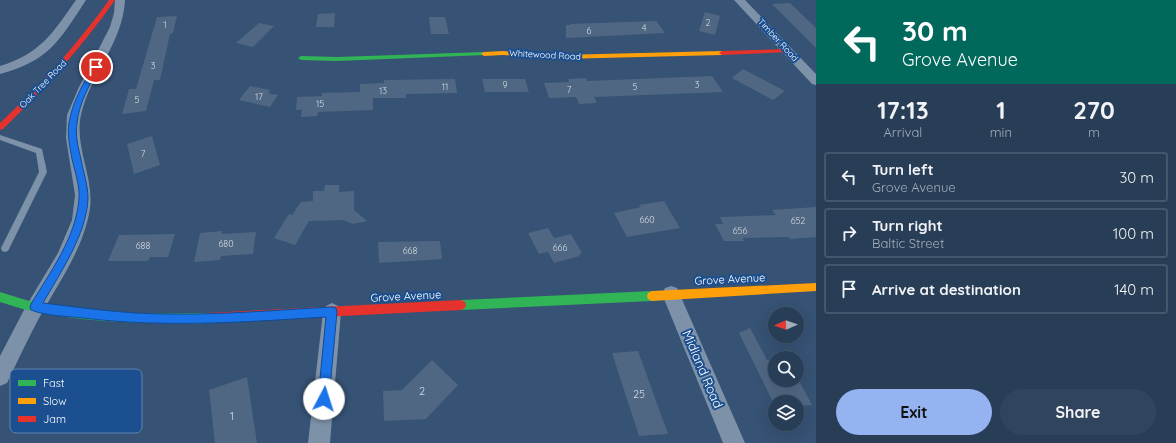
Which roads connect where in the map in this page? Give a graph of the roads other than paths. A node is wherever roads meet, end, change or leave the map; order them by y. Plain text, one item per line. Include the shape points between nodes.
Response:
1 (81, 0) edge
2 (112, 0) edge
3 (120, 0) edge
4 (739, 0) edge
5 (789, 52) junction
6 (301, 58) dead end
7 (0, 70) edge
8 (816, 81) edge
9 (0, 127) edge
10 (0, 137) edge
11 (5, 248) dead end
12 (816, 287) edge
13 (671, 294) junction
14 (0, 297) edge
15 (35, 307) junction
16 (332, 312) junction
17 (0, 376) edge
18 (320, 443) edge
19 (734, 443) edge

1 - 7 street via 40,52
2 - 9 street, Oak Tree Road via 62,66
3 - 15 street via 121,8 110,39 82,95 73,123 73,138 83,197 77,230
4 - 5 street, Timber Road
5 - 6 street, Whitewood Road via 560,58 504,53
5 - 8 street, Timber Road
10 - 11 lane via 39,151 43,172
12 - 13 street, Grove Avenue
13 - 16 street, Grove Avenue
13 - 19 street, Midland Road
14 - 15 street, Grove Avenue
15 - 16 street, Grove Avenue via 107,316 167,319
15 - 17 street
16 - 18 street

